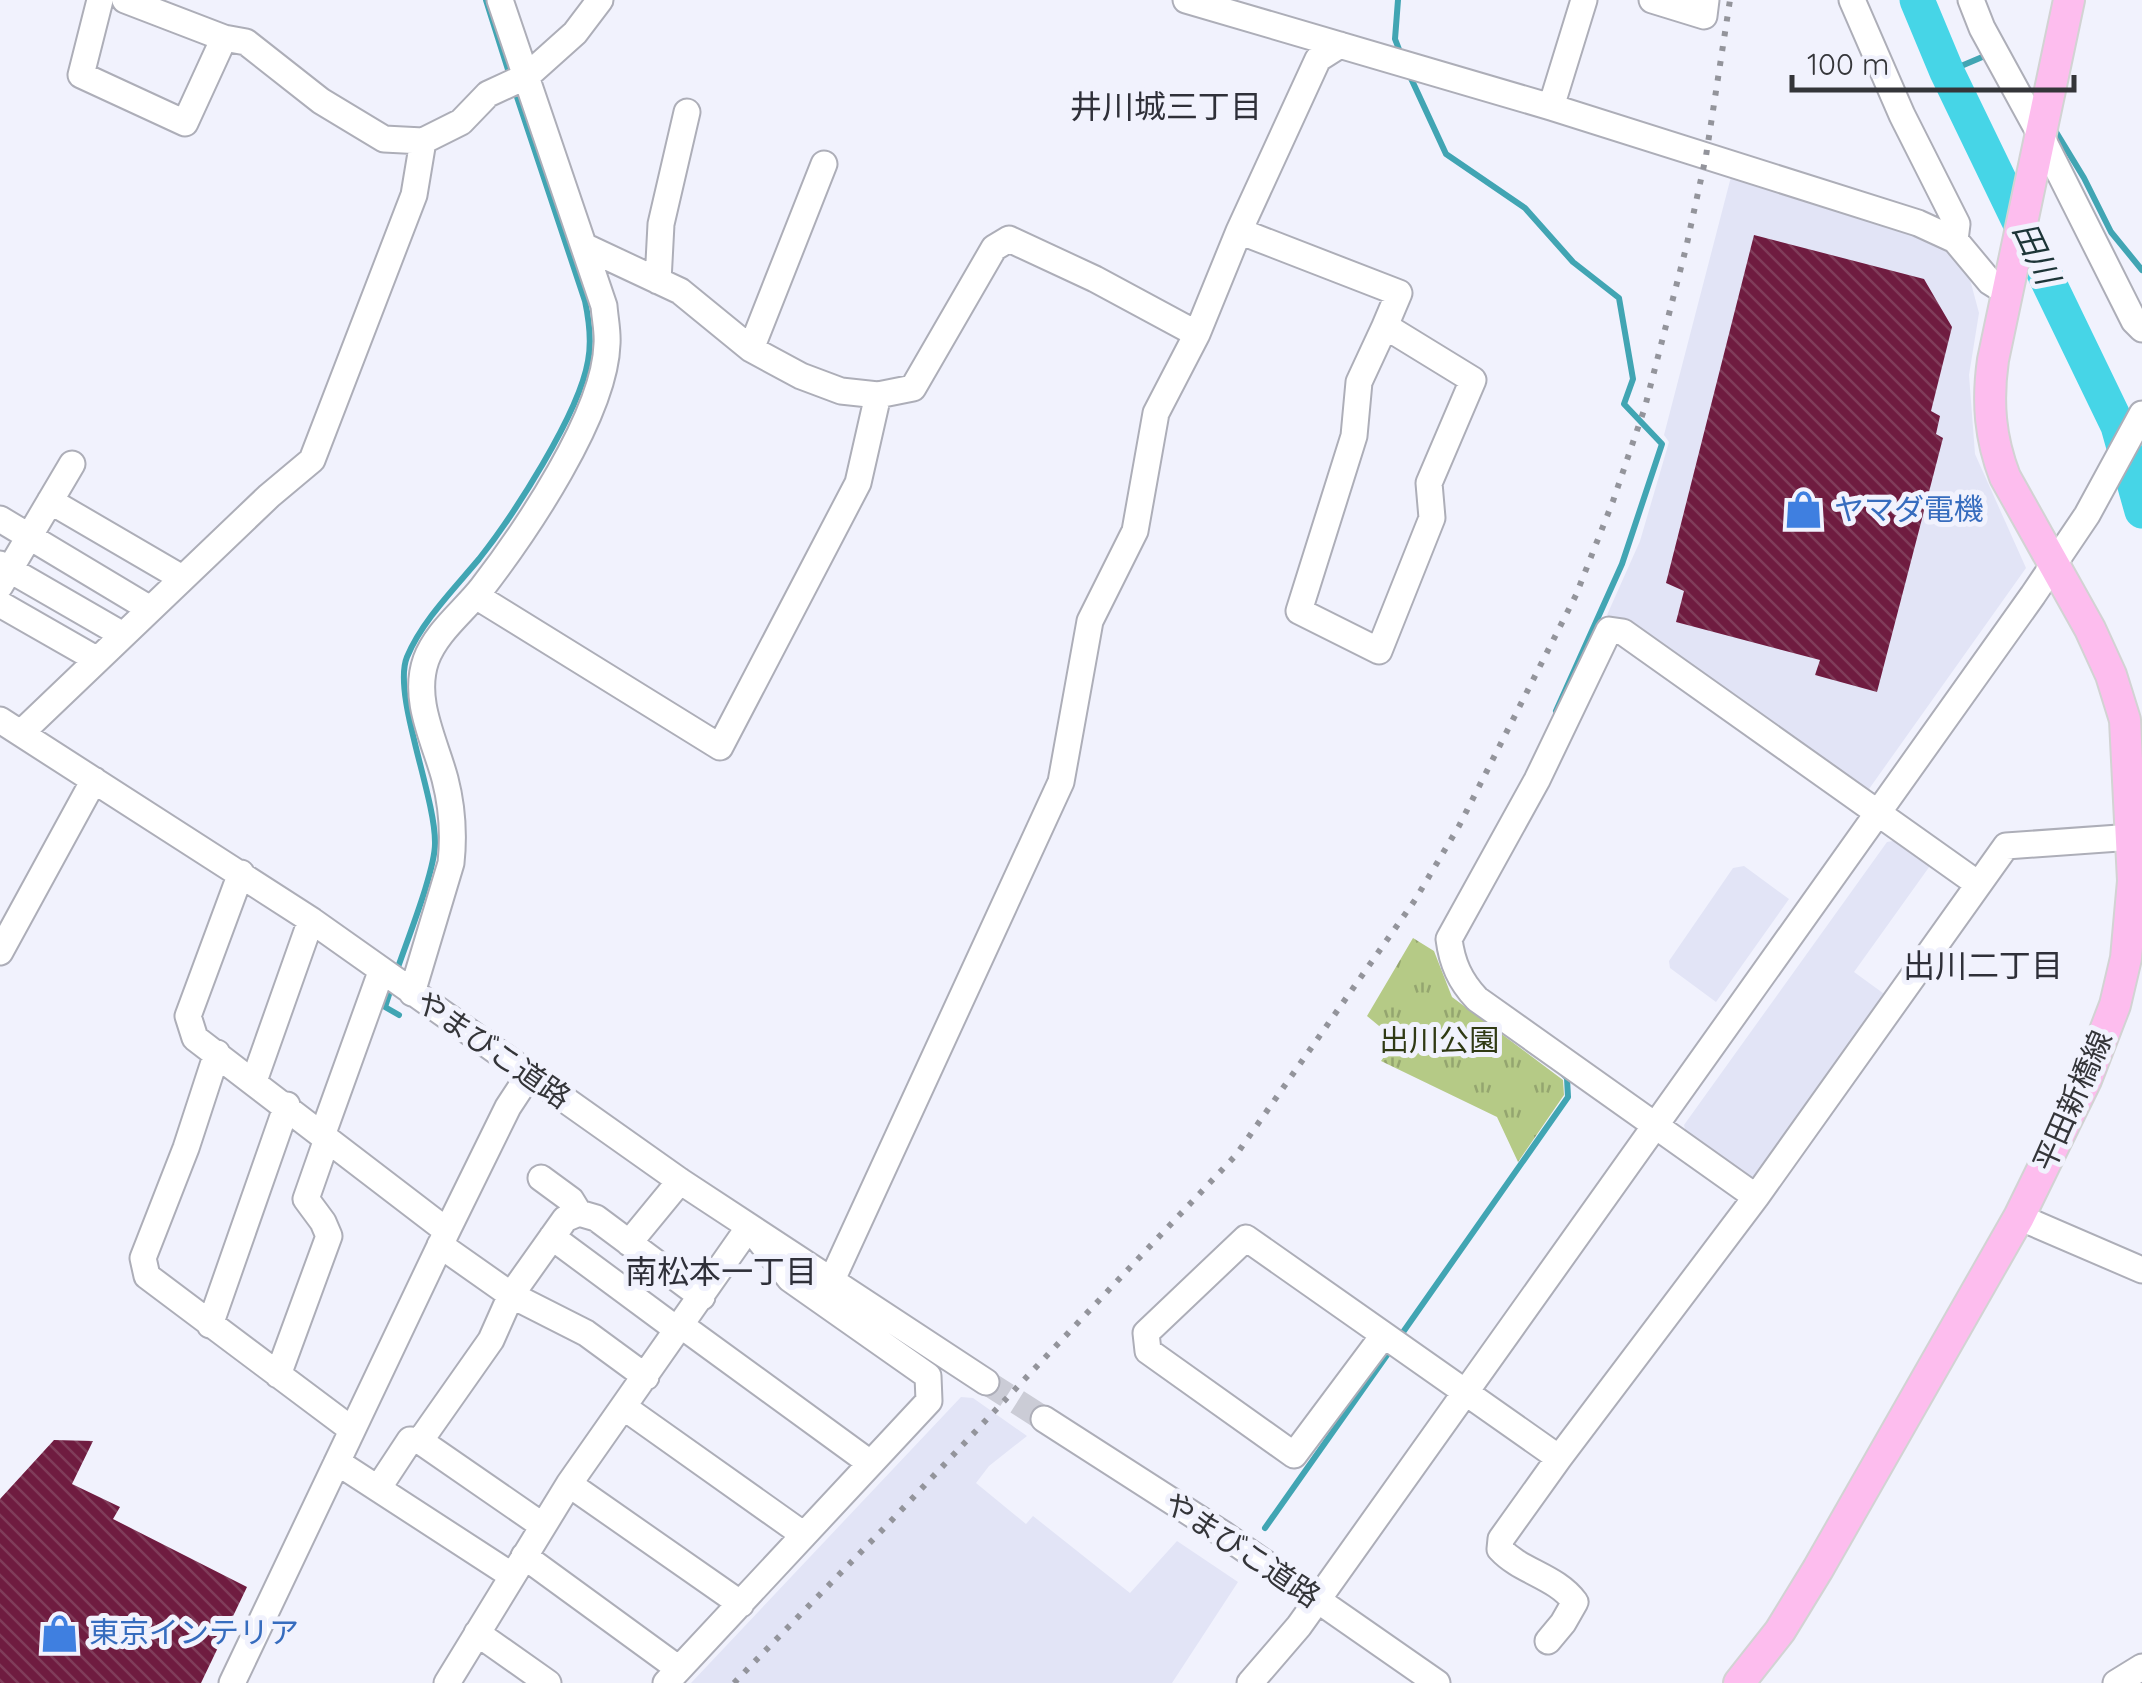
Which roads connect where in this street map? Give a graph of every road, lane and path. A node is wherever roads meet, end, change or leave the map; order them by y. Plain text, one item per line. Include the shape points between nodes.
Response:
1 (100, 0) edge
2 (125, 0) edge
3 (500, 0) edge
4 (600, 0) edge
5 (1186, 0) edge
6 (1584, 0) edge
7 (1652, 0) edge
8 (1706, 0) edge
9 (1852, 0) edge
10 (1971, 0) edge
11 (2069, 0) edge
12 (224, 38) junction
13 (1340, 45) junction
14 (513, 82) junction
15 (1551, 107) junction
16 (687, 112) dead end
17 (423, 141) junction
18 (2038, 145) junction
19 (824, 164) dead end
20 (1239, 231) junction
21 (1956, 240) junction
22 (584, 246) junction
23 (658, 281) junction
24 (2008, 284) junction
25 (1385, 326) junction
26 (2142, 329) edge
27 (1197, 334) junction
28 (751, 349) junction
29 (878, 395) junction
30 (2142, 414) edge
31 (72, 464) dead end
32 (50, 501) junction
33 (0, 518) edge
34 (30, 536) junction
35 (2053, 567) junction
36 (3, 574) edge
37 (182, 578) junction
38 (476, 596) junction
39 (0, 604) edge
40 (150, 609) junction
41 (123, 635) junction
42 (96, 659) junction
43 (2133, 724) edge
44 (10, 726) edge
45 (94, 780) junction
46 (1878, 814) junction
47 (2133, 837) junction
48 (241, 874) junction
49 (1978, 884) junction
50 (311, 920) junction
51 (0, 952) edge
52 (396, 982) junction
53 (216, 1053) junction
54 (528, 1075) junction
55 (254, 1081) junction
56 (287, 1106) junction
57 (1656, 1124) junction
58 (325, 1136) junction
59 (541, 1178) dead end
60 (680, 1181) junction
61 (1756, 1196) junction
62 (579, 1213) junction
63 (2019, 1217) junction
64 (749, 1227) junction
65 (443, 1238) junction
66 (552, 1238) junction
67 (629, 1243) junction
68 (2142, 1270) edge
69 (831, 1282) junction
70 (511, 1295) junction
71 (702, 1297) junction
72 (210, 1324) junction
73 (680, 1328) junction
74 (1383, 1336) junction
75 (278, 1375) junction
76 (646, 1377) junction
77 (986, 1382) tunnel mouth
78 (1465, 1392) junction
79 (625, 1408) junction
80 (1044, 1420) tunnel mouth
81 (351, 1429) junction
82 (420, 1440) junction
83 (1559, 1458) junction
84 (337, 1462) junction
85 (870, 1463) junction
86 (569, 1484) junction
87 (379, 1487) junction
88 (543, 1526) junction
89 (804, 1535) junction
90 (518, 1566) junction
91 (1316, 1600) junction
92 (741, 1604) junction
93 (477, 1632) junction
94 (1548, 1641) dead end
95 (2142, 1667) edge
96 (672, 1676) edge
97 (232, 1683) edge
98 (447, 1683) edge
99 (548, 1683) edge
100 (1250, 1683) edge
101 (1438, 1683) edge
102 (1739, 1683) edge
103 (2116, 1683) edge

1 - 12 street via 81,75 185,123
2 - 12 street
3 - 14 street
4 - 14 street via 574,32
5 - 13 street
6 - 15 street
7 - 8 street via 1704,16
9 - 21 street via 1957,224
10 - 18 street
11 - 18 main road, 平田新橋線
12 - 17 street via 246,42 321,101 384,138
13 - 15 street
13 - 20 street via 1318,59
14 - 17 street
14 - 22 street
15 - 21 street
16 - 23 street via 661,224
17 - 37 street via 414,196 312,460
18 - 24 main road, 平田新橋線
18 - 26 street
19 - 28 street
20 - 25 street via 1399,292
20 - 27 street
21 - 24 street via 1990,282
22 - 23 street
22 - 38 street via 604,306 608,344 593,404 509,553
23 - 28 street
24 - 35 main road, 平田新橋線 via 1989,390 1994,450
25 - 25 street via 1472,380 1430,483 1432,518 1379,651 1299,611 1354,436 1359,382
27 - 29 street via 1008,238 994,248 914,388
27 - 69 street via 1156,413 1135,531 1090,621 1061,782
28 - 29 street via 841,391
29 - 38 street via 858,483 720,747
30 - 35 street
31 - 32 street
32 - 34 street
32 - 37 street
33 - 34 street
34 - 36 street
34 - 40 street
35 - 43 main road, 平田新橋線
35 - 46 street
36 - 41 street
37 - 40 street
38 - 52 street via 435,641 423,674 425,714 446,782 454,840 451,863
39 - 42 street
40 - 41 street
41 - 42 street
42 - 44 street
43 - 47 main road, 平田新橋線
44 - 45 street, やまびこ道路
45 - 48 street, やまびこ道路
45 - 51 street
46 - 49 street
46 - 57 street
46 - 57 street via 1623,632 1609,630 1537,780 1449,939 1458,973 1476,999
47 - 49 street via 2006,846
47 - 63 main road, 平田新橋線 via 2131,917 2115,1005
48 - 50 street, やまびこ道路
48 - 53 street via 188,1016 196,1038
49 - 61 street
50 - 52 street, やまびこ道路
50 - 55 street
52 - 54 street, やまびこ道路
52 - 58 street
53 - 55 street
53 - 72 street via 142,1258 146,1276
54 - 60 street, やまびこ道路
54 - 65 street
55 - 56 street
56 - 58 street
56 - 72 street
57 - 61 street
57 - 78 street
58 - 65 street
58 - 75 street via 306,1199 329,1236
59 - 62 street
60 - 64 street, やまびこ道路
60 - 67 street
61 - 83 street
62 - 66 street
62 - 67 street
63 - 68 street
63 - 102 main road, 平田新橋線 via 1809,1584
64 - 69 street, やまびこ道路
64 - 71 street
64 - 85 street via 790,1279 928,1376 929,1401
65 - 70 street
65 - 81 street
66 - 70 street
66 - 73 street
67 - 71 street
69 - 77 street, やまびこ道路
70 - 76 street via 586,1333
70 - 82 street via 491,1340
71 - 73 street
72 - 75 street
73 - 76 street
73 - 85 street
74 - 74 street via 1246,1238 1146,1333 1148,1351 1294,1456
74 - 78 street
75 - 81 street
76 - 79 street
78 - 83 street
78 - 91 street
79 - 86 street
79 - 89 street
80 - 91 street, やまびこ道路
81 - 84 street
82 - 87 street via 410,1440
82 - 88 street
83 - 94 street via 1500,1548 1566,1589 1575,1602
84 - 87 street
84 - 97 street
85 - 89 street
86 - 88 street
86 - 92 street
87 - 90 street
88 - 90 street
89 - 92 street
90 - 93 street
90 - 96 street
91 - 100 street
91 - 101 street, やまびこ道路
92 - 96 street
93 - 98 street
93 - 99 street
95 - 103 street

